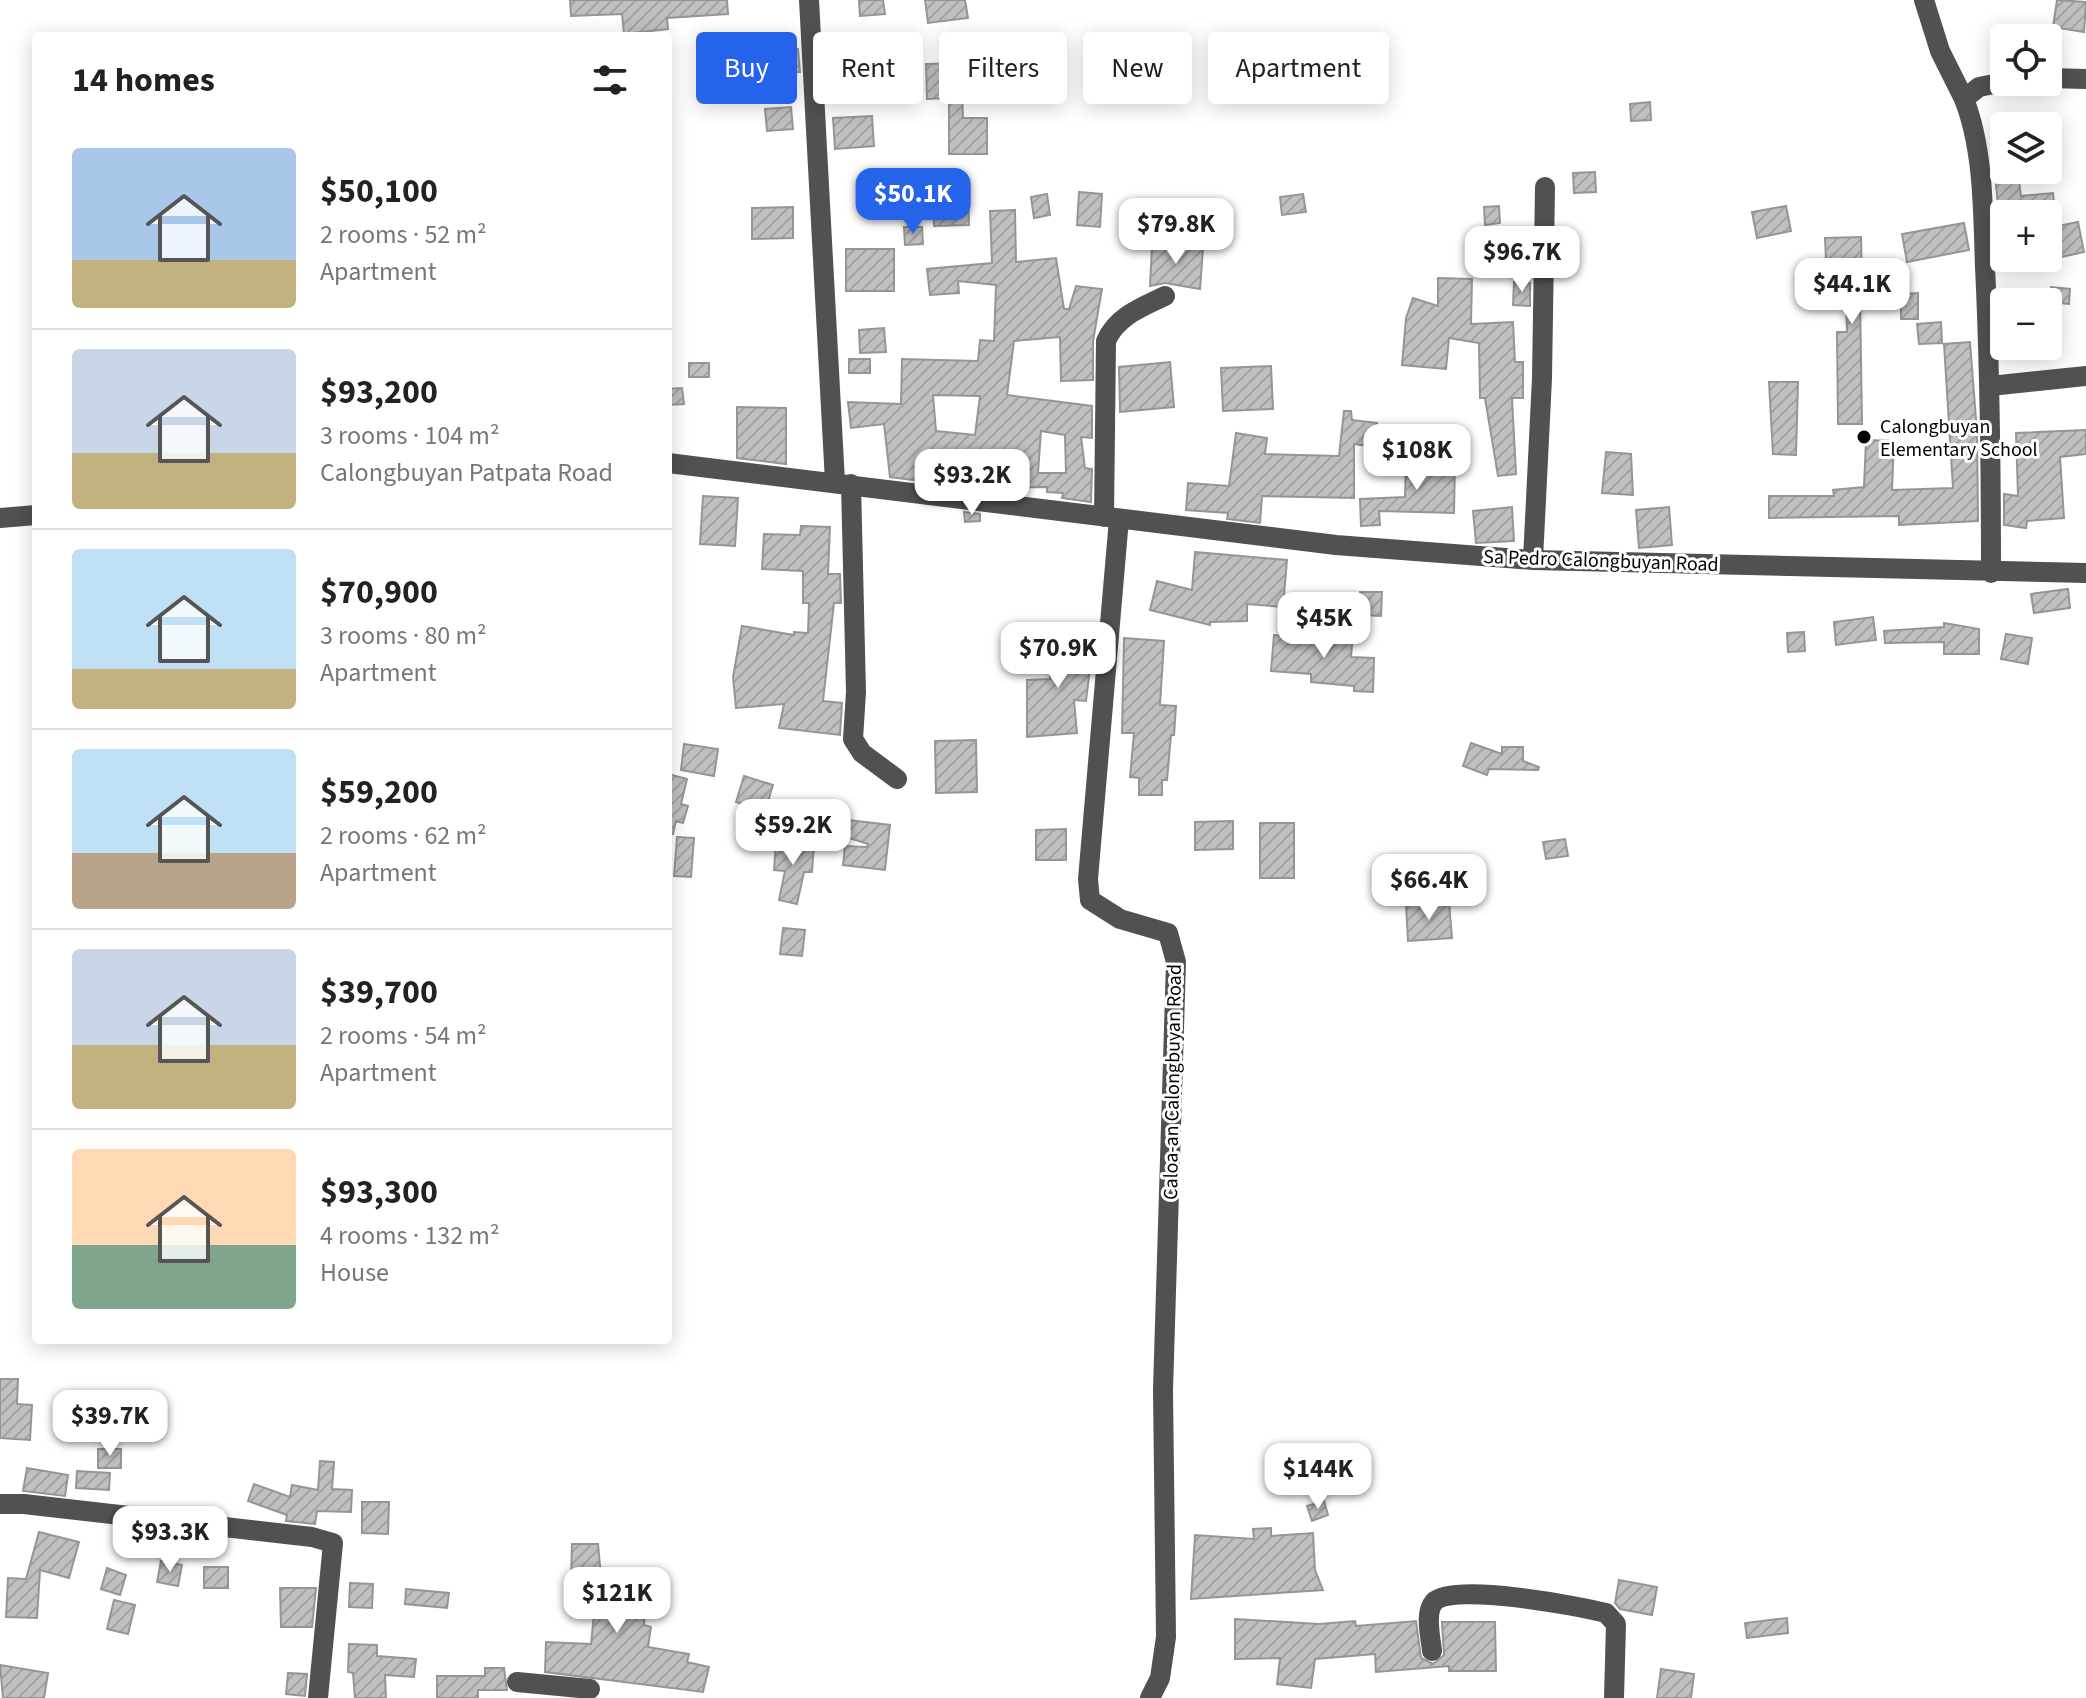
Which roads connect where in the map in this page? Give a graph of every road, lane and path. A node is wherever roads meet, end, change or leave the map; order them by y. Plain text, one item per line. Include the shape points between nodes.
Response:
1 (809, 0) edge
2 (1924, 0) edge
3 (2062, 78) edge
4 (2086, 79) edge
5 (1990, 85) edge
6 (1964, 99) junction
7 (1545, 187) dead end
8 (1165, 296) dead end
9 (2086, 376) edge
10 (1990, 386) junction
11 (672, 463) edge
12 (843, 483) junction
13 (32, 515) edge
14 (0, 518) edge
15 (1111, 518) junction
16 (1533, 560) junction
17 (1991, 573) junction
18 (2086, 573) edge
19 (897, 779) dead end
20 (0, 1504) edge
21 (1432, 1651) dead end
22 (517, 1682) dead end
23 (590, 1689) dead end
24 (558, 1692) edge
25 (318, 1698) edge
26 (1150, 1698) edge
27 (1614, 1698) edge

1 - 12 street
2 - 6 street via 1940,51
3 - 4 street
5 - 6 street
6 - 10 street via 1983,204
7 - 16 street
8 - 15 street via 1129,314 1106,341
9 - 10 street
10 - 17 street
11 - 12 street, Sa Pedro Calongbuyan Road
12 - 15 street, Sa Pedro Calongbuyan Road
12 - 19 street via 856,692 853,739 862,753
13 - 14 street
15 - 16 street, Sa Pedro Calongbuyan Road via 1336,545
15 - 26 street, Caloa-an Calongbuyan Road via 1090,900 1120,919 1168,933 1176,962 1163,1390 1166,1637 1160,1678
16 - 17 street, Sa Pedro Calongbuyan Road
17 - 18 street, Sa Pedro Calongbuyan Road
20 - 25 street via 333,1543
21 - 27 street via 1431,1609 1444,1596 1478,1591 1606,1613 1616,1624
22 - 24 street
23 - 24 street

